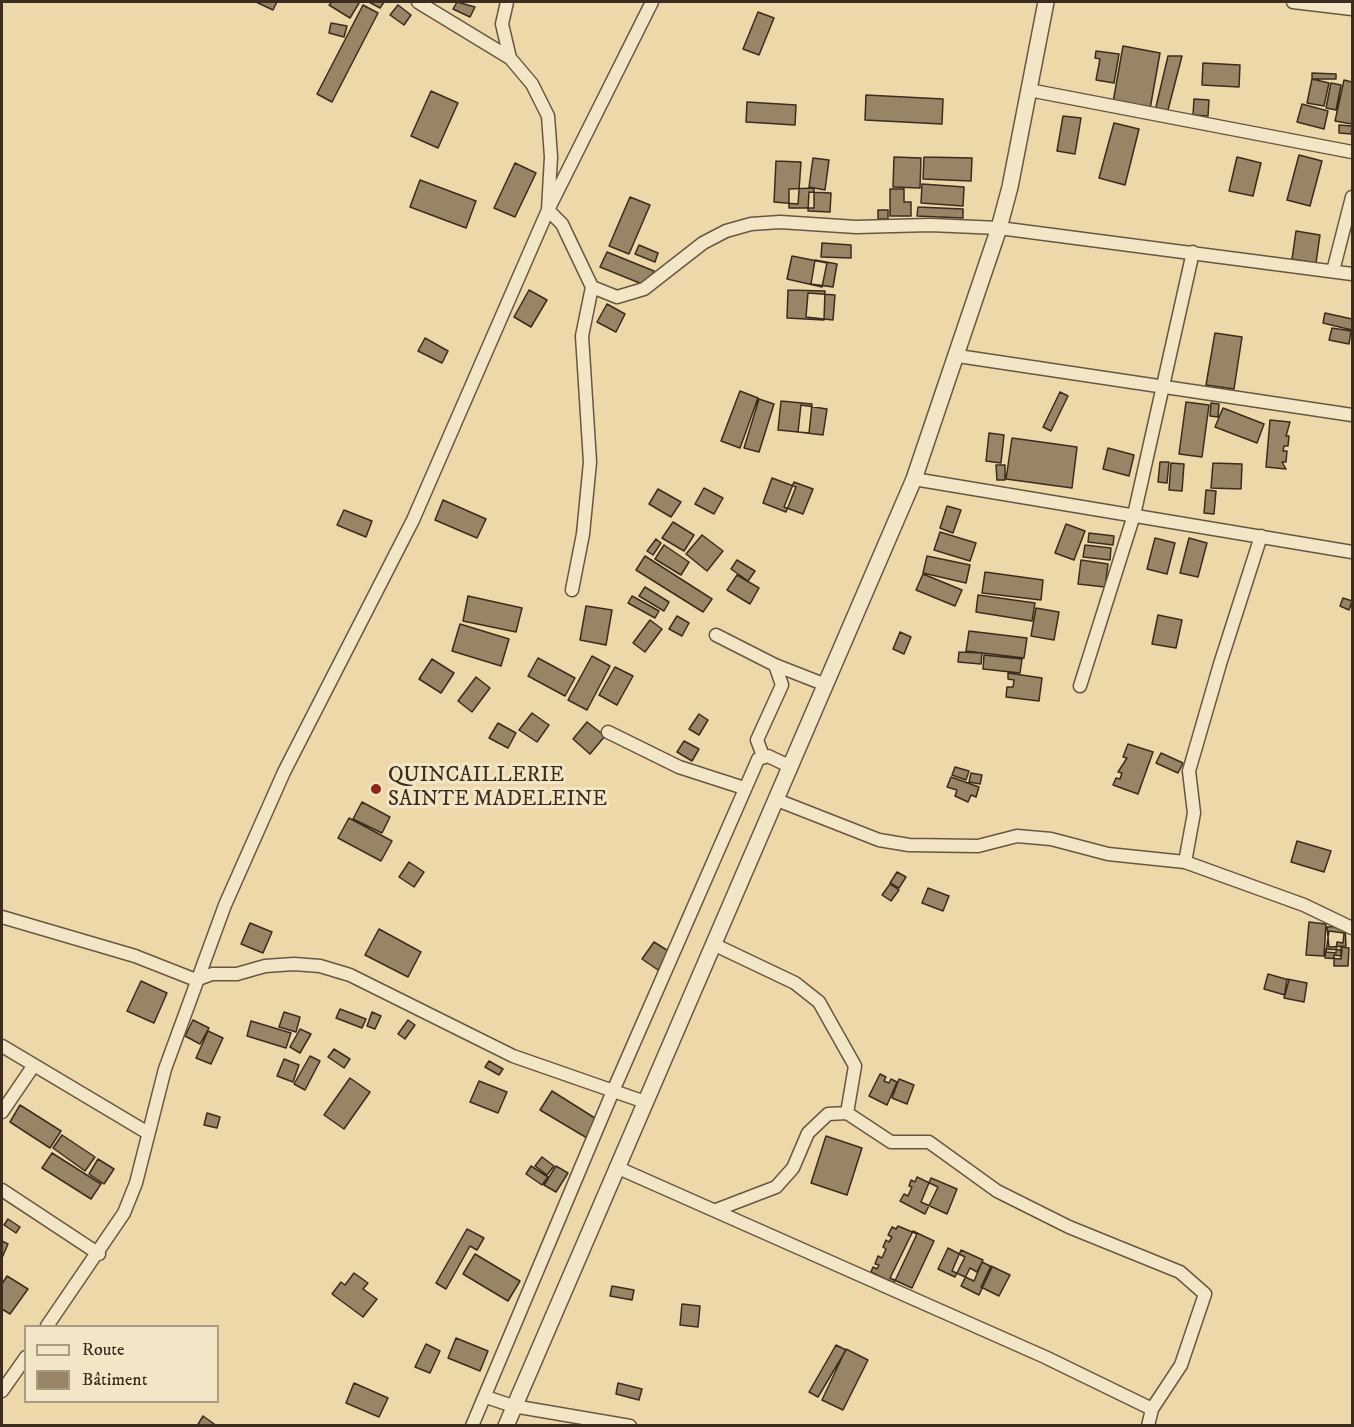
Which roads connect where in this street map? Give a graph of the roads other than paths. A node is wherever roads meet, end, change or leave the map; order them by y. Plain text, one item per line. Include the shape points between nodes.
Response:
1 (418, 2) edge
2 (507, 2) edge
3 (652, 2) edge
4 (1046, 2) edge
5 (1293, 2) edge
6 (1353, 9) edge
7 (510, 58) junction
8 (1029, 90) junction
9 (1353, 152) edge
10 (1353, 197) edge
11 (548, 210) junction
12 (999, 228) junction
13 (1193, 252) junction
14 (1333, 271) junction
15 (1353, 274) edge
16 (592, 287) junction
17 (958, 356) junction
18 (1165, 387) junction
19 (1353, 415) edge
20 (914, 479) junction
21 (1134, 515) junction
22 (1261, 536) junction
23 (1353, 552) edge
24 (572, 590) dead end
25 (716, 635) dead end
26 (775, 665) junction
27 (826, 685) junction
28 (1080, 686) dead end
29 (608, 732) dead end
30 (763, 756) junction
31 (790, 767) junction
32 (744, 788) junction
33 (777, 800) junction
34 (1185, 862) junction
35 (2, 917) edge
36 (1353, 928) edge
37 (713, 944) junction
38 (196, 980) junction
39 (2, 1046) edge
40 (34, 1065) junction
41 (613, 1090) junction
42 (645, 1102) junction
43 (2, 1112) edge
44 (847, 1113) junction
45 (148, 1133) junction
46 (616, 1167) junction
47 (2, 1190) edge
48 (716, 1210) junction
49 (99, 1254) junction
50 (48, 1325) edge
51 (24, 1360) edge
52 (2, 1391) edge
53 (486, 1397) junction
54 (513, 1406) junction
55 (1152, 1409) junction
56 (472, 1425) edge
57 (506, 1425) edge
58 (630, 1425) edge
59 (1148, 1425) edge

1 - 7 street
2 - 7 street via 502,24
3 - 11 street
4 - 8 street
5 - 6 street
7 - 11 street via 532,84 548,116
8 - 9 street
8 - 12 street
10 - 14 street
11 - 16 street via 562,224
11 - 38 street via 413,520 284,772
12 - 13 street
12 - 16 street via 751,224 703,243 644,290 618,297
12 - 17 street
13 - 14 street
13 - 18 street
14 - 15 street
16 - 24 street via 582,336 590,462
17 - 18 street
17 - 20 street
18 - 19 street
18 - 21 street
20 - 21 street
20 - 27 street
21 - 22 street
21 - 28 street
22 - 23 street
22 - 34 street via 1189,771 1194,813
25 - 26 street
26 - 27 street
26 - 30 street via 782,685 757,740
27 - 31 street
29 - 32 street via 679,767
30 - 31 street
30 - 32 street
31 - 33 street
32 - 41 street
33 - 34 street via 879,840 909,845 978,846 1017,837 1051,839 1108,854
33 - 37 street
34 - 36 street via 1304,905
35 - 38 street via 135,956
37 - 42 street
37 - 44 street via 776,973 819,1002 855,1065
38 - 41 street via 265,966 320,966 350,975 513,1056
38 - 45 street
39 - 40 street
40 - 43 street
40 - 45 street
41 - 42 street
41 - 53 street
42 - 46 street
44 - 48 street via 828,1114 808,1133 793,1168 776,1187
44 - 55 street via 891,1142 929,1142 997,1191 1069,1227 1180,1272 1205,1294 1181,1365
45 - 49 street via 124,1213
46 - 48 street
46 - 54 street
47 - 49 street
48 - 55 street
49 - 50 street
51 - 52 street
53 - 54 street
53 - 56 street
54 - 57 street
54 - 58 street
55 - 59 street

